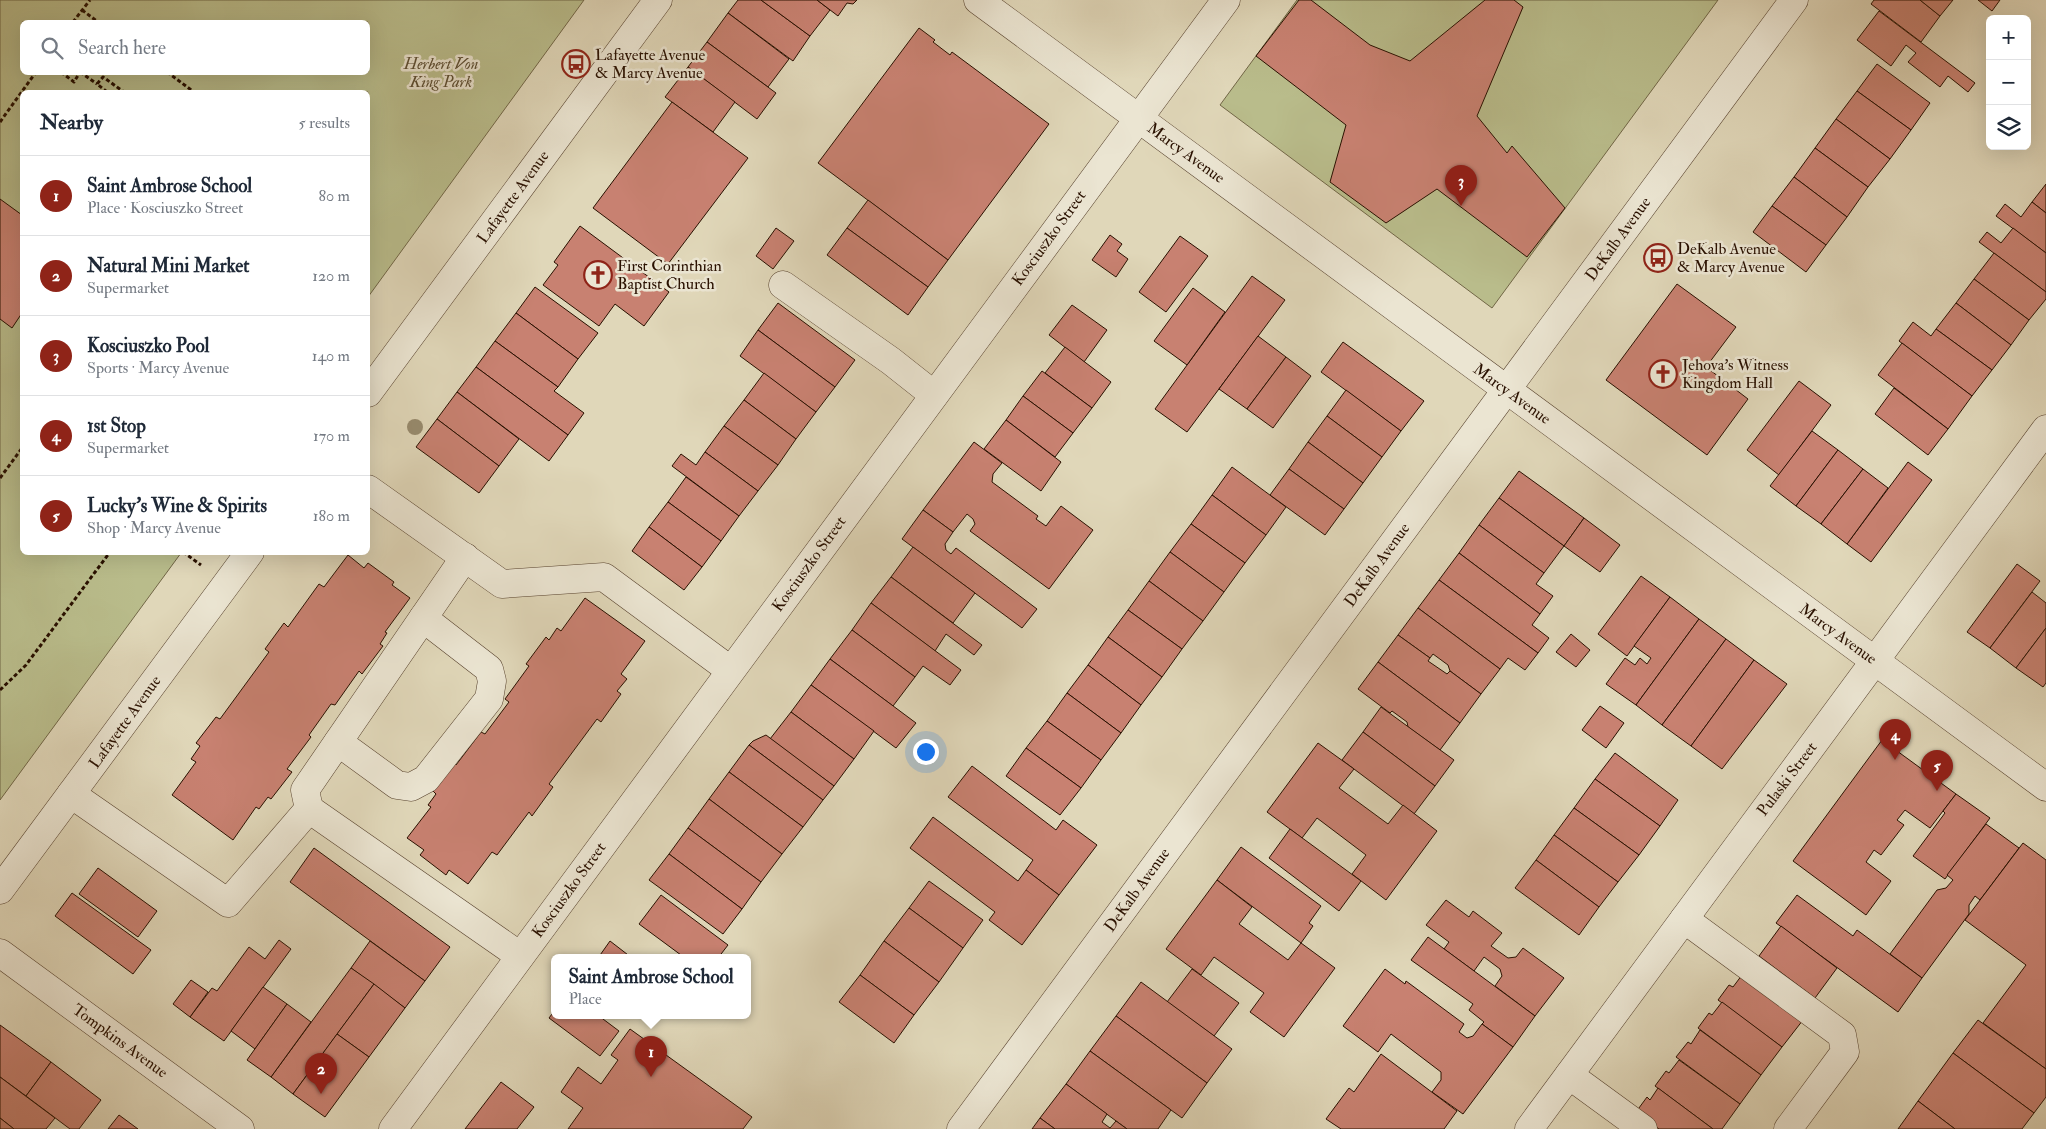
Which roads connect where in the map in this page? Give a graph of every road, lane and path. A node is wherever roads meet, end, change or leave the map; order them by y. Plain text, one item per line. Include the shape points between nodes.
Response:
1 (90, 0) edge
2 (658, 0) edge
3 (978, 0) edge
4 (1226, 0) edge
5 (1794, 0) edge
6 (82, 10) junction
7 (74, 20) edge
8 (95, 20) edge
9 (34, 75) edge
10 (65, 75) edge
11 (78, 75) edge
12 (84, 75) edge
13 (170, 75) edge
14 (97, 84) junction
15 (23, 90) edge
16 (105, 90) edge
17 (121, 90) edge
18 (188, 90) edge
19 (20, 94) edge
20 (1138, 118) junction
21 (0, 122) edge
22 (783, 285) dead end
23 (370, 390) edge
24 (1506, 390) junction
25 (934, 395) junction
26 (2046, 429) edge
27 (20, 451) edge
28 (0, 478) edge
29 (370, 490) edge
30 (108, 555) edge
31 (248, 555) edge
32 (465, 558) junction
33 (424, 618) junction
34 (1874, 661) junction
35 (730, 670) junction
36 (0, 690) edge
37 (338, 742) junction
38 (2046, 787) edge
39 (71, 794) junction
40 (309, 809) junction
41 (0, 890) edge
42 (1684, 919) junction
43 (0, 953) edge
44 (520, 956) junction
45 (1568, 1075) junction
46 (240, 1129) edge
47 (393, 1129) edge
48 (961, 1129) edge
49 (1529, 1129) edge
50 (1643, 1129) edge
51 (1788, 1129) edge

1 - 6 path
2 - 23 street, Lafayette Avenue
3 - 20 street, Marcy Avenue
4 - 20 street, Kosciuszko Street
5 - 24 street, DeKalb Avenue
6 - 7 path
6 - 8 path
9 - 15 path
10 - 11 path via 74,82
12 - 14 path
13 - 18 path
14 - 16 path
14 - 17 path via 103,77
19 - 21 path
20 - 24 street, Marcy Avenue
20 - 25 street, Kosciuszko Street
22 - 25 street
24 - 34 street, Marcy Avenue
24 - 48 street, DeKalb Avenue
25 - 35 street, Kosciuszko Street
26 - 34 street, Pulaski Street
27 - 28 path
29 - 32 street
30 - 36 path via 26,665
31 - 39 street, Lafayette Avenue
32 - 33 street
32 - 35 street via 502,584 604,577
33 - 37 street
33 - 37 street via 489,669 492,681 489,700 426,779 411,787 397,785
34 - 38 street, Marcy Avenue
34 - 42 street, Pulaski Street
35 - 44 street, Kosciuszko Street
37 - 40 street via 305,790
39 - 40 street via 228,903
39 - 41 street, Lafayette Avenue
40 - 44 street
42 - 45 street, Pulaski Street
42 - 51 street via 1842,1035 1845,1052
43 - 46 street, Tompkins Avenue
44 - 47 street, Kosciuszko Street
45 - 49 street, Pulaski Street
45 - 50 street

